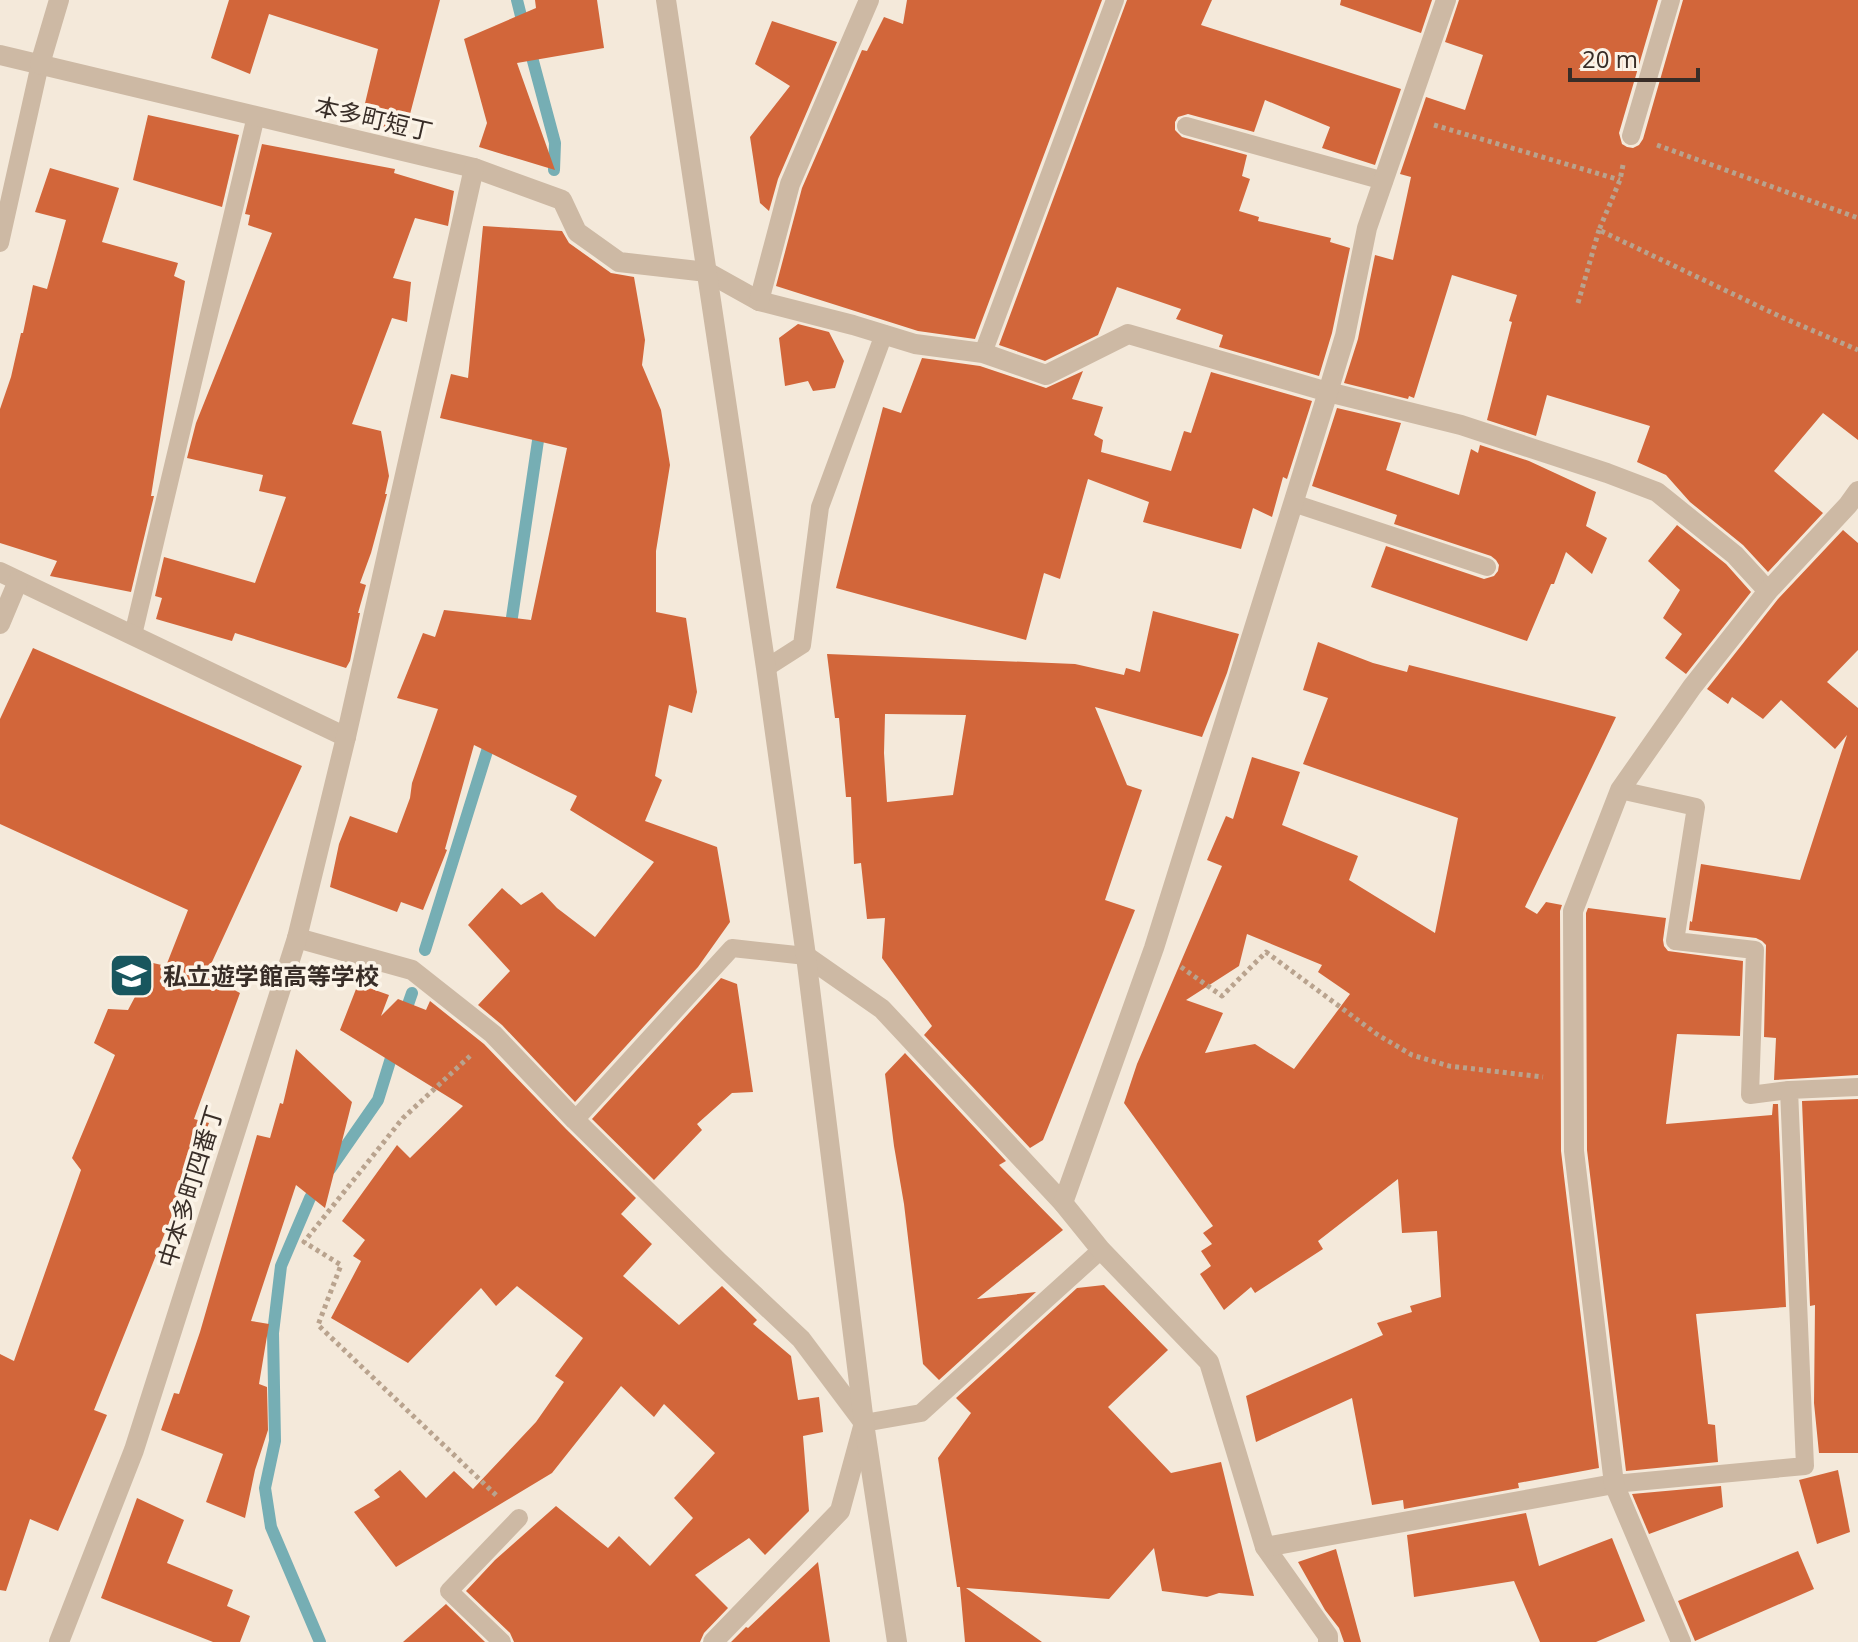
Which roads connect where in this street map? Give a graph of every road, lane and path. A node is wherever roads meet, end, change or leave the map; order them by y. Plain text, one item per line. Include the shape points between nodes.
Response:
1 (59, 0) edge
2 (666, 0) edge
3 (869, 0) edge
4 (1115, 0) edge
5 (1446, 0) edge
6 (1671, 0) edge
7 (0, 55) edge
8 (40, 64) junction
9 (256, 116) junction
10 (1406, 116) junction
11 (1186, 126) dead end
12 (1631, 136) junction
13 (474, 168) junction
14 (1620, 180) junction
15 (1384, 181) junction
16 (1858, 218) edge
17 (1599, 230) junction
18 (0, 243) edge
19 (707, 272) junction
20 (759, 301) junction
21 (1578, 303) dead end
22 (884, 334) junction
23 (1858, 350) edge
24 (983, 353) junction
25 (1328, 392) junction
26 (1858, 491) edge
27 (1293, 503) junction
28 (1487, 567) dead end
29 (9, 577) edge
30 (1768, 591) junction
31 (0, 624) edge
32 (133, 635) junction
33 (766, 668) junction
34 (346, 737) junction
35 (1620, 790) junction
36 (297, 938) junction
37 (1154, 948) junction
38 (806, 956) junction
39 (493, 1034) junction
40 (1574, 1080) junction
41 (1858, 1087) edge
42 (1789, 1090) junction
43 (575, 1120) junction
44 (1063, 1203) junction
45 (1101, 1250) junction
46 (864, 1423) junction
47 (1614, 1484) junction
48 (519, 1518) joint
49 (1265, 1547) junction
50 (59, 1642) edge
51 (502, 1642) edge
52 (713, 1642) edge
53 (897, 1642) edge
54 (1328, 1642) edge
55 (1681, 1642) edge

1 - 8 street
2 - 19 street
3 - 20 street via 790,184
4 - 24 lane
5 - 10 street
6 - 12 lane
7 - 8 street, 本多町短丁
8 - 9 street, 本多町短丁
8 - 18 lane
9 - 13 street, 本多町短丁
9 - 32 lane
10 - 14 path
10 - 15 street
11 - 15 lane
12 - 14 path
12 - 16 path
13 - 19 street, 本多町短丁 via 562,200 577,232 619,262
13 - 34 street, 中本多町四番丁
14 - 17 path
15 - 25 street via 1367,228
17 - 21 path
17 - 23 path
19 - 20 street
19 - 33 street
20 - 22 street
22 - 24 street
22 - 33 lane via 820,507 802,645
24 - 25 street via 1046,375 1128,334
25 - 27 street
25 - 30 street via 1461,425 1657,492 1735,555
26 - 30 street
27 - 28 lane
27 - 37 street
29 - 31 street
29 - 32 street
30 - 35 street
32 - 34 street
33 - 38 street
34 - 36 street, 中本多町四番丁
35 - 40 street via 1573,911
35 - 42 lane via 1696,807 1675,941 1755,950 1750,1095
36 - 39 street via 412,970
36 - 50 street, 中本多町四番丁 via 134,1450
37 - 40 path via 1222,996 1266,952 1412,1055 1449,1066
37 - 44 street
38 - 43 lane via 732,948
38 - 44 street via 882,1009
38 - 46 street
39 - 43 street
39 - 48 path via 403,1118 304,1242 341,1265 318,1325
40 - 47 street via 1574,1151
41 - 42 lane
42 - 47 lane via 1805,1466
43 - 46 street via 801,1339
44 - 45 street
45 - 46 lane via 921,1413
45 - 49 street via 1209,1362
46 - 52 street via 840,1511
46 - 53 street
47 - 49 street
47 - 55 street
48 - 51 lane via 449,1591
49 - 54 street

